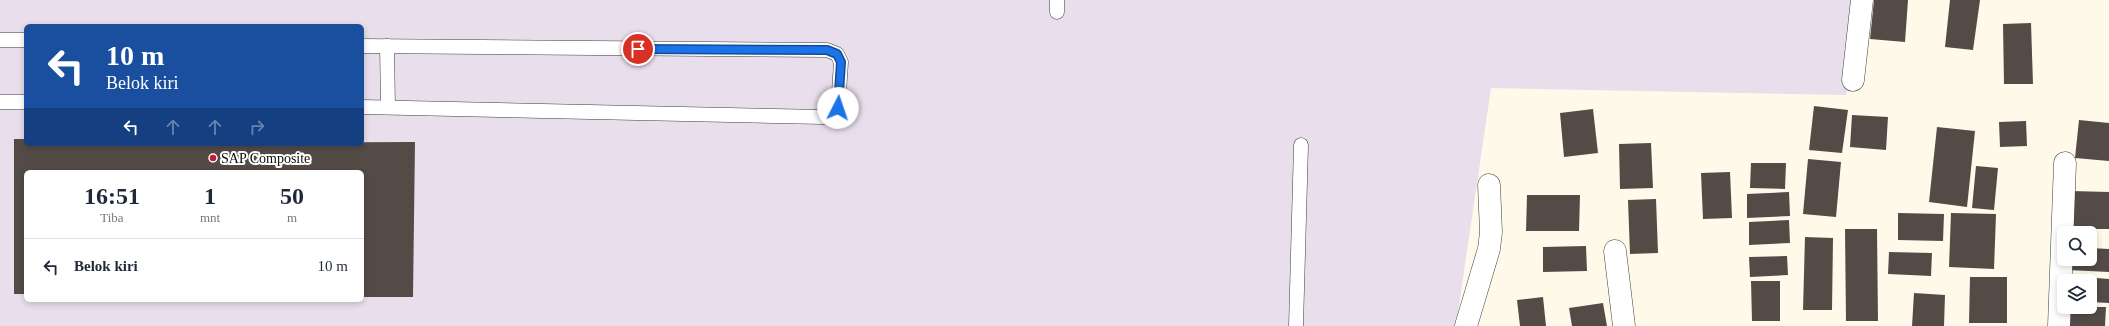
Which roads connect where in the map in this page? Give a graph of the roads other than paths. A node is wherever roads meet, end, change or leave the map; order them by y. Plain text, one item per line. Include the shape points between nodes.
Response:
1 (1862, 0) edge
2 (0, 40) edge
3 (24, 40) edge
4 (364, 46) edge
5 (387, 46) junction
6 (1853, 80) dead end
7 (0, 102) edge
8 (24, 102) edge
9 (364, 107) edge
10 (388, 107) junction
11 (1301, 146) dead end
12 (2065, 163) dead end
13 (1489, 185) dead end
14 (1615, 251) dead end
15 (1296, 326) edge
16 (1466, 326) edge
17 (1624, 326) edge
18 (2059, 326) edge

1 - 6 street
2 - 3 lane
4 - 5 lane
5 - 10 lane
5 - 10 lane via 827,50 837,54 841,62 838,108 831,115 823,117
7 - 8 lane
9 - 10 lane
11 - 15 lane
12 - 18 street
13 - 16 street via 1489,249
14 - 17 street

